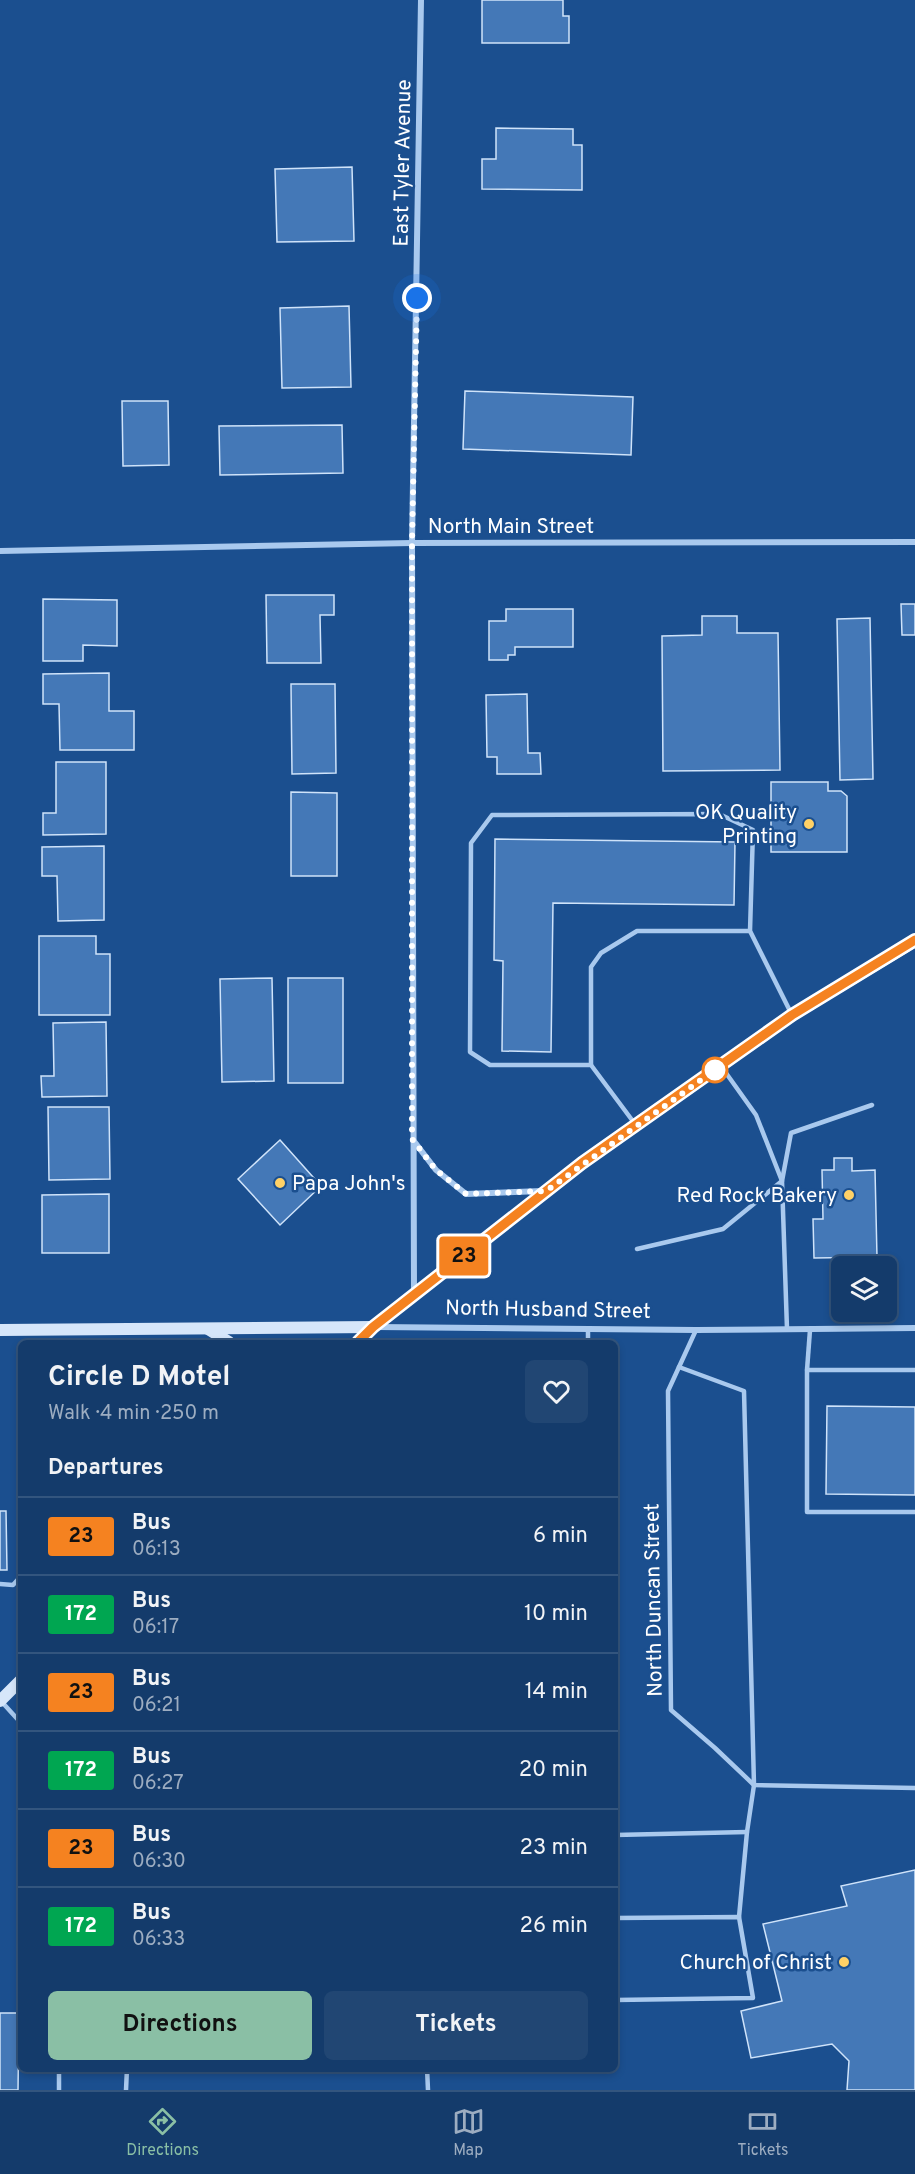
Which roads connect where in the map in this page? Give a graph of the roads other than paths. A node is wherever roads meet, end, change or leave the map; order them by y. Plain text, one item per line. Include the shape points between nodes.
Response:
1 (421, 0) edge
2 (915, 542) edge
3 (412, 543) junction
4 (0, 551) edge
5 (750, 931) junction
6 (915, 940) edge
7 (792, 1015) junction
8 (591, 1065) junction
9 (721, 1066) junction
10 (872, 1105) dead end
11 (636, 1126) junction
12 (412, 1139) junction
13 (782, 1181) junction
14 (546, 1191) junction
15 (637, 1249) dead end
16 (414, 1296) junction
17 (373, 1327) junction
18 (207, 1328) junction
19 (915, 1328) edge
20 (588, 1329) junction
21 (787, 1329) junction
22 (0, 1330) edge
23 (696, 1330) junction
24 (810, 1330) junction
25 (226, 1340) edge
26 (362, 1340) edge
27 (588, 1340) edge
28 (679, 1367) junction
29 (807, 1370) junction
30 (915, 1370) edge
31 (915, 1512) edge
32 (18, 1579) edge
33 (0, 1584) edge
34 (18, 1683) edge
35 (0, 1701) edge
36 (18, 1720) edge
37 (754, 1785) junction
38 (915, 1788) edge
39 (747, 1832) junction
40 (618, 1835) edge
41 (739, 1917) junction
42 (618, 1918) edge
43 (618, 2000) edge
44 (59, 2072) edge
45 (127, 2072) edge
46 (427, 2072) edge
47 (59, 2090) edge
48 (126, 2090) edge
49 (428, 2090) edge

1 - 3 street, East Tyler Avenue
2 - 3 street, North Main Street
3 - 4 street, North Main Street
3 - 12 street, East Tyler Avenue
5 - 7 lane
5 - 8 lane via 638,931 601,953 591,967
5 - 8 lane via 753,830 736,822 718,814 492,815 471,843 470,1052 490,1065
6 - 7 main road
7 - 9 main road
8 - 11 lane
9 - 11 main road
9 - 13 lane via 756,1115
10 - 13 lane via 791,1133
11 - 14 main road
12 - 14 street via 436,1170 466,1194
12 - 16 street, East Tyler Avenue
13 - 15 lane via 723,1229
13 - 21 lane
14 - 16 main road
16 - 17 main road
17 - 18 main road, North Husband Street
17 - 20 street, North Husband Street
17 - 26 main road
18 - 22 main road, North Husband Street
18 - 25 main road
19 - 24 street, North Husband Street
20 - 23 street, North Husband Street
20 - 27 lane
21 - 23 street, North Husband Street
21 - 24 street, North Husband Street
23 - 28 lane, North Duncan Street
24 - 29 lane
28 - 37 lane, North Duncan Street via 668,1391 671,1710
28 - 37 lane via 744,1390
29 - 30 lane
29 - 31 lane via 807,1512
32 - 33 lane via 13,1585
34 - 35 main road
35 - 36 lane
37 - 38 lane
37 - 39 lane
39 - 40 lane
39 - 41 lane
41 - 42 lane
41 - 43 lane via 753,1998
44 - 47 lane
45 - 48 lane
46 - 49 lane

